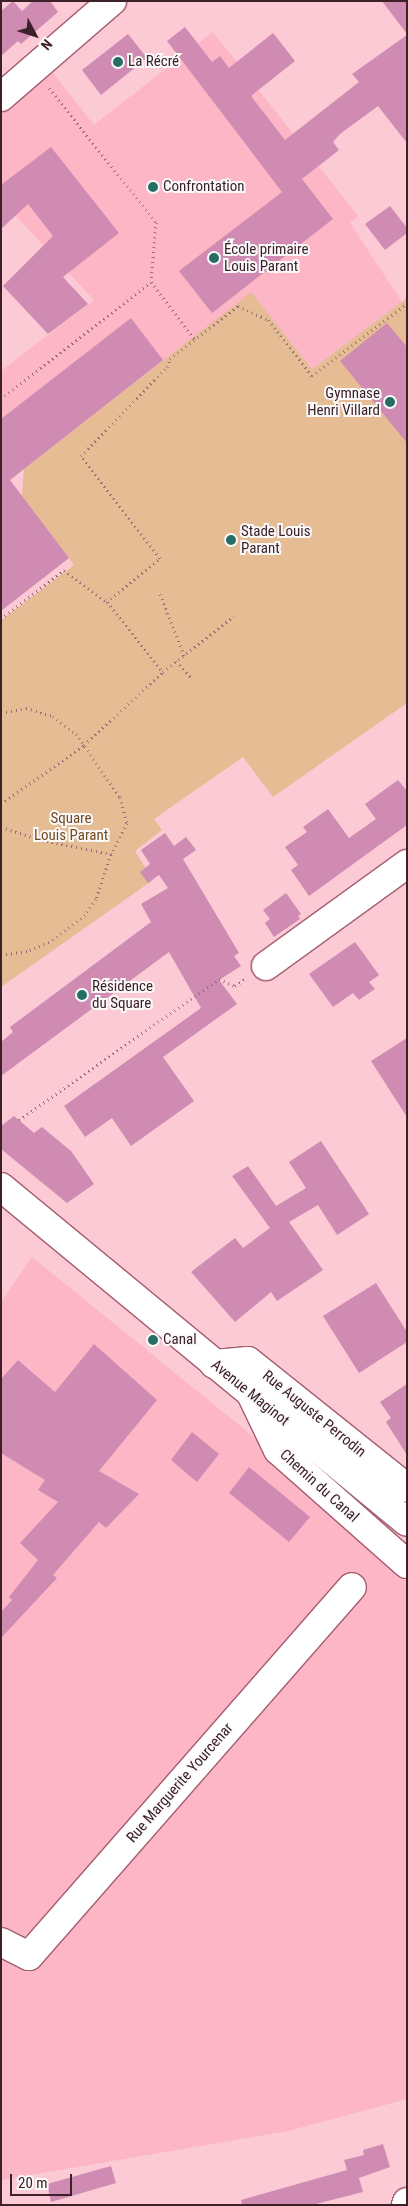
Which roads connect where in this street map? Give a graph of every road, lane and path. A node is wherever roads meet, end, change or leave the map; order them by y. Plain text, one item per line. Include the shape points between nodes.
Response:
1 (111, 2) edge
2 (46, 70) junction
3 (1, 97) edge
4 (1, 114) edge
5 (151, 282) junction
6 (407, 304) edge
7 (195, 340) junction
8 (1, 399) edge
9 (160, 594) dead end
10 (107, 602) junction
11 (234, 616) dead end
12 (1, 619) edge
13 (184, 655) junction
14 (176, 661) junction
15 (163, 672) junction
16 (192, 679) dead end
17 (1, 714) edge
18 (84, 744) junction
19 (1, 804) edge
20 (1, 827) edge
21 (111, 854) junction
22 (407, 864) edge
23 (1, 955) edge
24 (266, 966) joint
25 (19, 1120) dead end
26 (1, 1187) edge
27 (214, 1364) junction
28 (251, 1394) junction
29 (407, 1488) edge
30 (407, 1522) edge
31 (407, 1564) edge
32 (352, 1587) dead end
33 (1, 1942) edge

1 - 2 street
2 - 3 street
2 - 4 street via 33,88
2 - 5 path via 156,222
5 - 7 path
5 - 8 path
6 - 7 path via 312,376 268,320 238,306
7 - 10 path via 170,359 167,367 81,456 160,558
9 - 13 path
10 - 12 path via 64,570
10 - 15 path
11 - 13 path
13 - 14 path
14 - 15 path
14 - 16 path
15 - 18 path
17 - 18 path via 26,708 53,716
18 - 19 path
18 - 21 path via 126,809 127,823
20 - 21 path via 37,839
21 - 23 path via 104,882 85,915 49,942 27,951
22 - 24 street
24 - 25 path via 235,986 219,979
26 - 27 street, Avenue Maginot
27 - 28 street, Avenue Maginot
27 - 29 street, Rue Auguste Perrodin via 248,1361
28 - 30 street, Avenue Maginot
28 - 31 street, Chemin du Canal via 278,1450
32 - 33 street, Rue Marguerite Yourcenar via 29,1956

